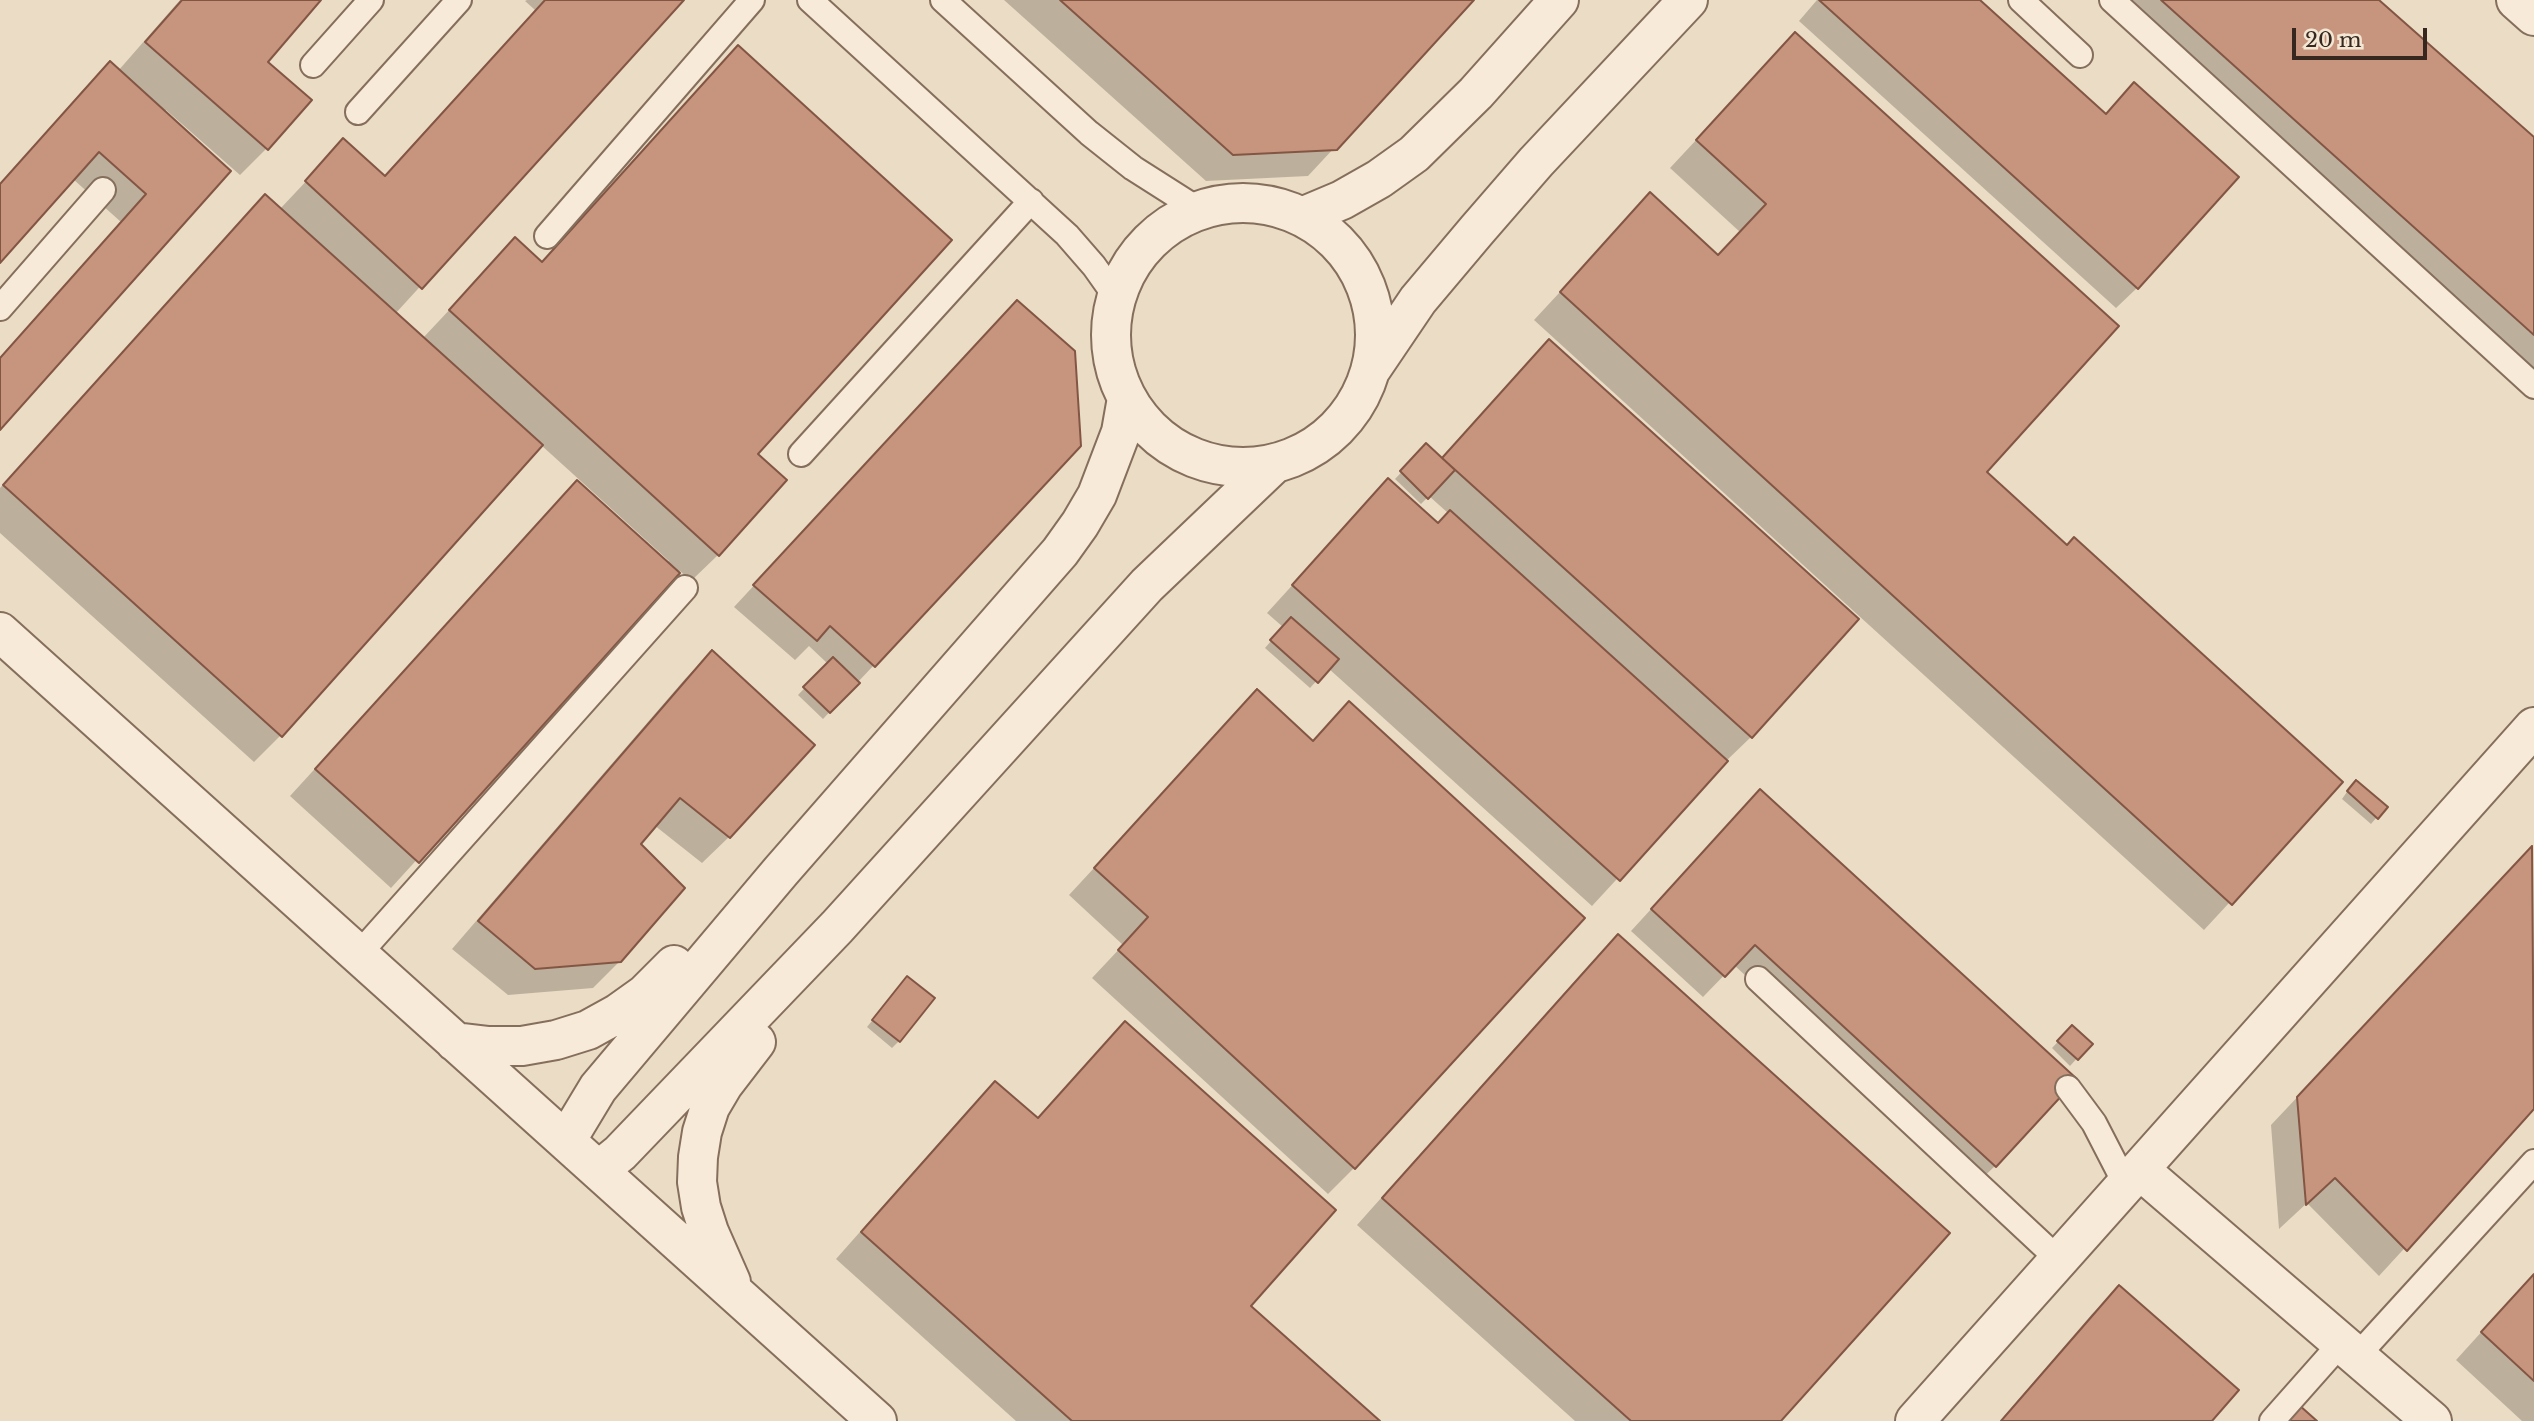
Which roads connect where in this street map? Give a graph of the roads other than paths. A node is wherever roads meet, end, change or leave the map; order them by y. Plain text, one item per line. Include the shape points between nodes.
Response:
1 (371, 0) edge
2 (459, 0) edge
3 (752, 0) edge
4 (810, 0) edge
5 (943, 0) edge
6 (1559, 0) edge
7 (1688, 0) edge
8 (2021, 0) edge
9 (2112, 0) edge
10 (2516, 0) edge
11 (2534, 16) edge
12 (2080, 55) dead end
13 (313, 65) dead end
14 (358, 112) dead end
15 (103, 190) dead end
16 (1031, 201) junction
17 (1199, 210) junction
18 (1304, 216) junction
19 (547, 236) dead end
20 (1116, 297) junction
21 (0, 308) edge
22 (1370, 370) junction
23 (2534, 386) edge
24 (1127, 398) junction
25 (801, 454) dead end
26 (1275, 463) junction
27 (685, 588) dead end
28 (0, 632) edge
29 (2534, 727) edge
30 (781, 872) junction
31 (837, 927) junction
32 (358, 955) junction
33 (1758, 979) dead end
34 (455, 1042) junction
35 (2068, 1088) dead end
36 (566, 1141) junction
37 (2534, 1162) edge
38 (599, 1170) junction
39 (2133, 1178) junction
40 (2059, 1260) junction
41 (737, 1295) junction
42 (2350, 1349) junction
43 (877, 1421) edge
44 (1915, 1421) edge
45 (2272, 1421) edge
46 (2432, 1421) edge

1 - 13 lane
2 - 14 lane
3 - 19 lane
4 - 16 lane
5 - 17 lane via 1089,133
6 - 18 street via 1476,93 1414,153 1379,179
7 - 22 street via 1486,220 1418,300
8 - 12 lane
9 - 23 lane
10 - 11 street
15 - 21 lane
16 - 20 lane via 1067,235
16 - 25 lane
17 - 18 street via 1233,202 1270,204
17 - 20 street via 1171,224 1147,244 1128,269
18 - 22 street via 1333,237 1356,265 1371,298 1375,334
20 - 24 street via 1111,331 1114,366
22 - 26 street via 1357,402 1335,430 1307,451
24 - 26 street via 1147,426 1174,449 1206,463 1240,467
24 - 30 street via 1121,432 1101,485 1060,552
26 - 31 street via 1147,585
27 - 32 lane
28 - 32 street
29 - 39 street
30 - 34 street via 722,918 645,994 588,1030 522,1046
30 - 36 street via 598,1087
31 - 38 street
31 - 41 street via 806,981 723,1085 702,1132 697,1182 701,1208
32 - 34 street
33 - 40 lane
34 - 36 street
35 - 39 lane
36 - 38 street
37 - 42 lane
38 - 41 street
39 - 40 street
39 - 42 street
40 - 44 street
41 - 43 street
42 - 45 lane
42 - 46 street

